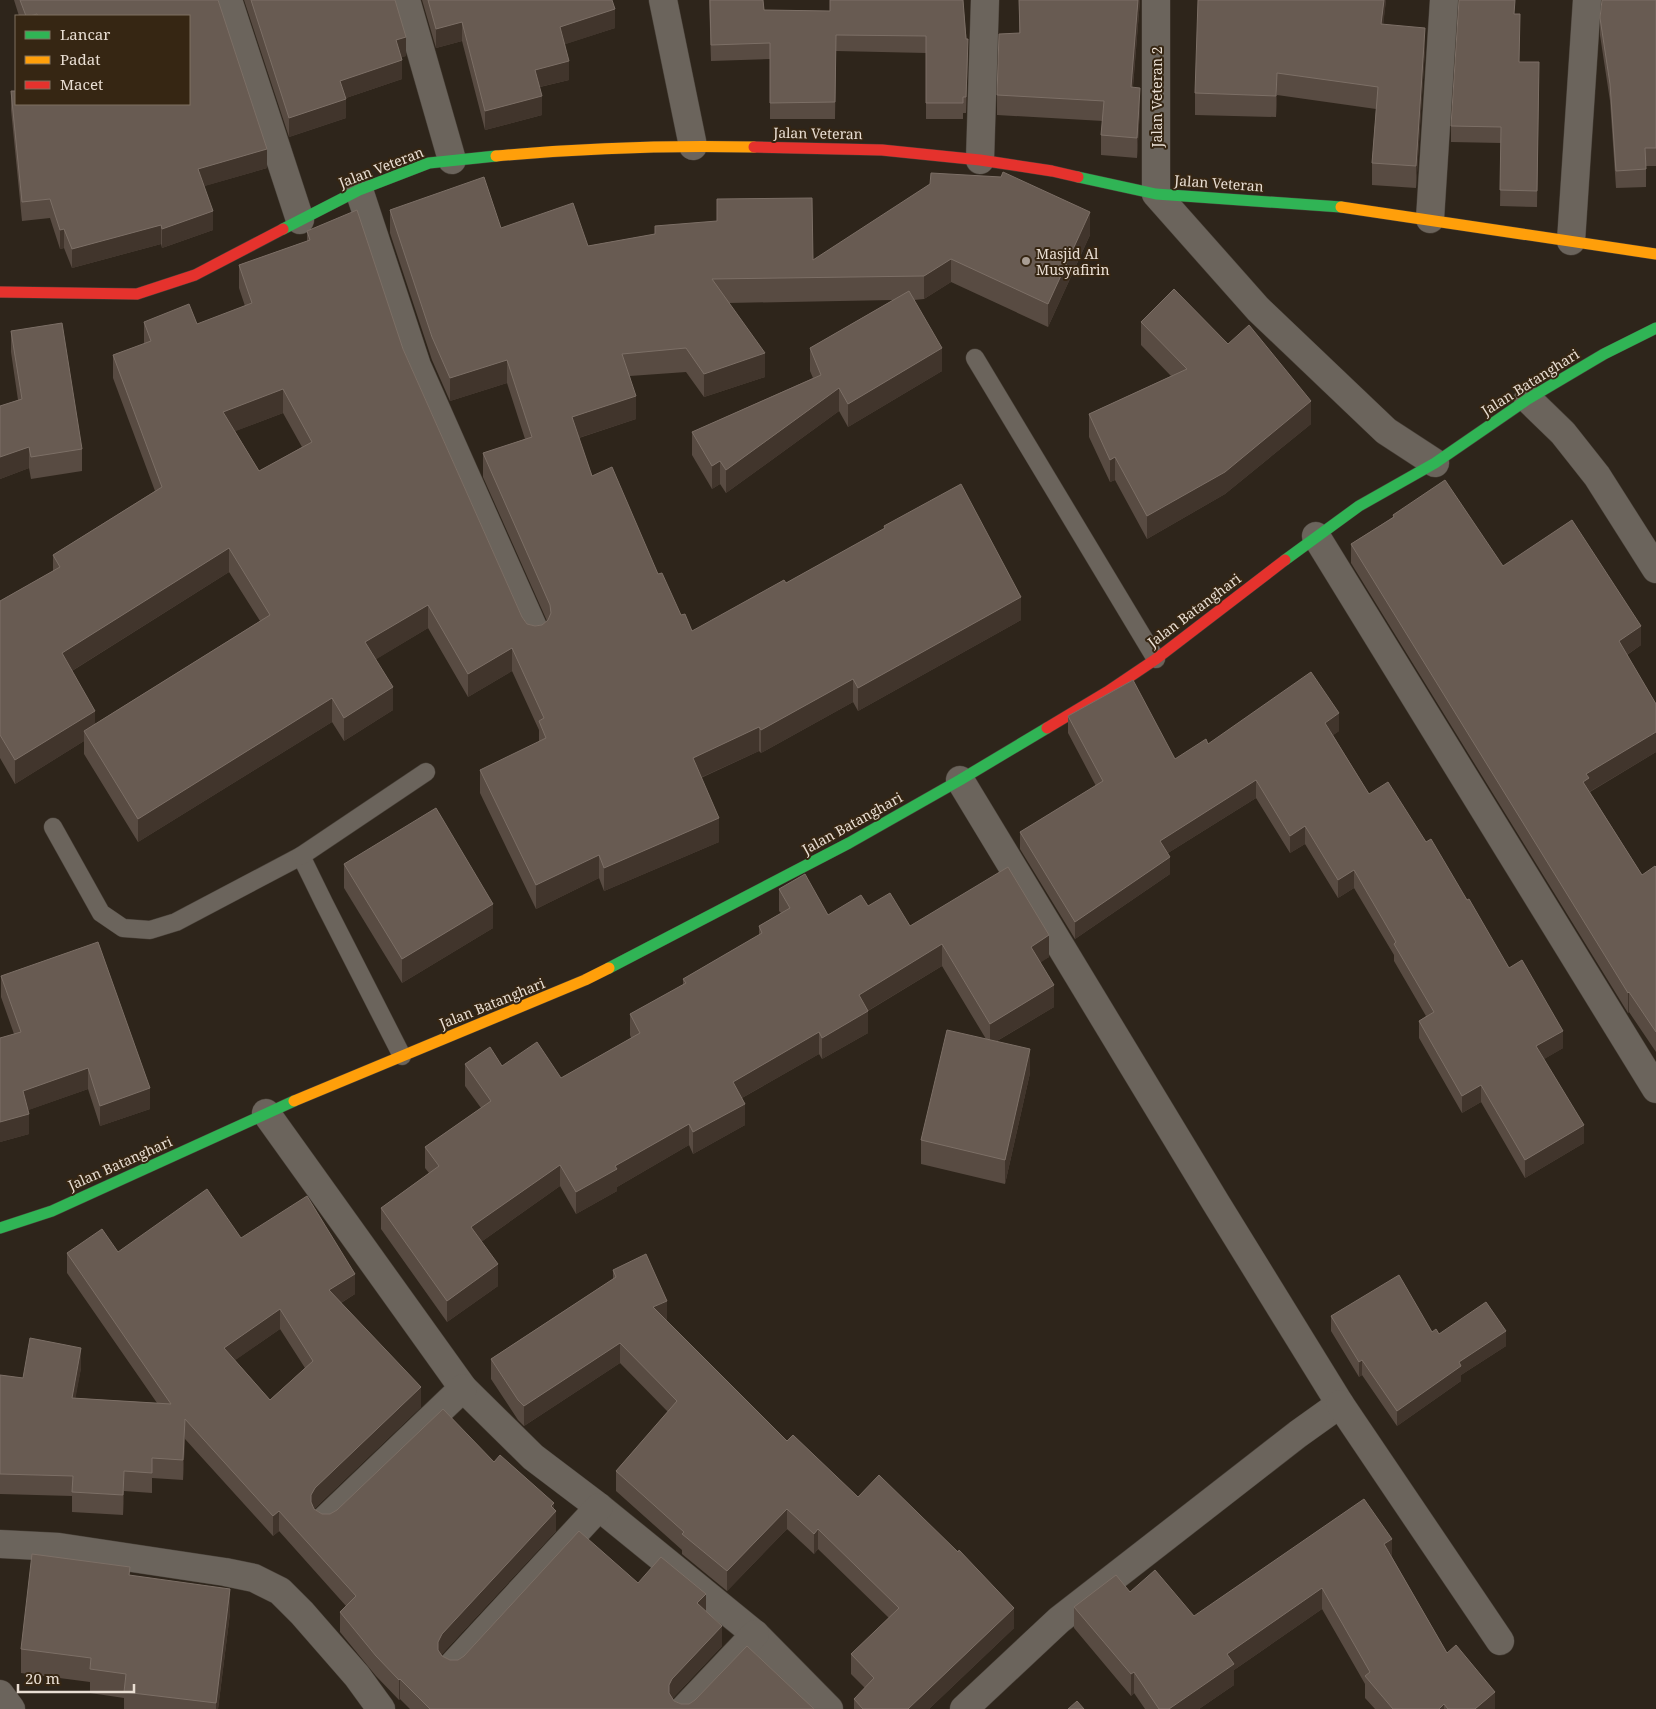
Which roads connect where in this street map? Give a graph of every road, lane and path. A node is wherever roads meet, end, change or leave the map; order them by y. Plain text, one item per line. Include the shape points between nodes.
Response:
1 (228, 0) edge
2 (406, 0) edge
3 (663, 0) edge
4 (985, 0) edge
5 (1156, 0) edge
6 (1444, 0) edge
7 (1587, 0) edge
8 (693, 146) junction
9 (452, 160) junction
10 (980, 160) junction
11 (359, 190) junction
12 (1156, 194) junction
13 (1430, 219) junction
14 (300, 220) junction
15 (1571, 241) junction
16 (1656, 254) edge
17 (0, 292) edge
18 (1656, 328) edge
19 (975, 358) dead end
20 (1528, 399) junction
21 (1435, 463) junction
22 (1316, 536) junction
23 (1656, 569) edge
24 (536, 634) edge
25 (1156, 659) junction
26 (426, 772) dead end
27 (960, 780) junction
28 (53, 827) dead end
29 (301, 856) junction
30 (402, 1056) junction
31 (1656, 1089) edge
32 (266, 1113) junction
33 (0, 1228) edge
34 (463, 1388) junction
35 (1340, 1404) junction
36 (599, 1507) junction
37 (326, 1519) edge
38 (0, 1544) edge
39 (755, 1634) junction
40 (1500, 1641) dead end
41 (453, 1665) edge
42 (0, 1694) edge
43 (12, 1709) edge
44 (381, 1709) edge
45 (684, 1709) edge
46 (828, 1709) edge
47 (964, 1709) edge

1 - 14 street
2 - 9 street
3 - 8 street
4 - 10 street
5 - 12 street, Jalan Veteran 2
6 - 13 street
7 - 15 street
8 - 9 street, Jalan Veteran
8 - 10 street, Jalan Veteran via 882,150
9 - 11 street, Jalan Veteran via 429,163
10 - 12 street, Jalan Veteran via 1052,171
11 - 14 street, Jalan Veteran
11 - 24 street via 417,366
12 - 13 street, Jalan Veteran via 1350,208
12 - 21 street via 1258,309 1386,431
13 - 15 street, Jalan Veteran
14 - 17 street, Jalan Veteran via 195,275 138,294
15 - 16 street, Jalan Veteran
18 - 20 street, Jalan Batanghari
19 - 25 lane
20 - 21 street, Jalan Batanghari
20 - 23 street via 1563,433 1610,493
21 - 22 street, Jalan Batanghari via 1359,506
22 - 25 street, Jalan Batanghari
22 - 31 street
25 - 27 street, Jalan Batanghari
26 - 29 lane
27 - 30 street, Jalan Batanghari via 849,843 585,980
27 - 35 street
28 - 29 lane via 101,913 122,928 150,930 176,922
29 - 30 lane
30 - 32 street, Jalan Batanghari
32 - 33 street, Jalan Batanghari via 52,1210
32 - 34 street
34 - 36 street via 533,1456
34 - 37 street
35 - 40 street
35 - 47 street via 1059,1620
36 - 39 street
36 - 41 street
38 - 44 street via 58,1547 254,1578 280,1591 302,1613
39 - 45 street
39 - 46 street
42 - 43 street

